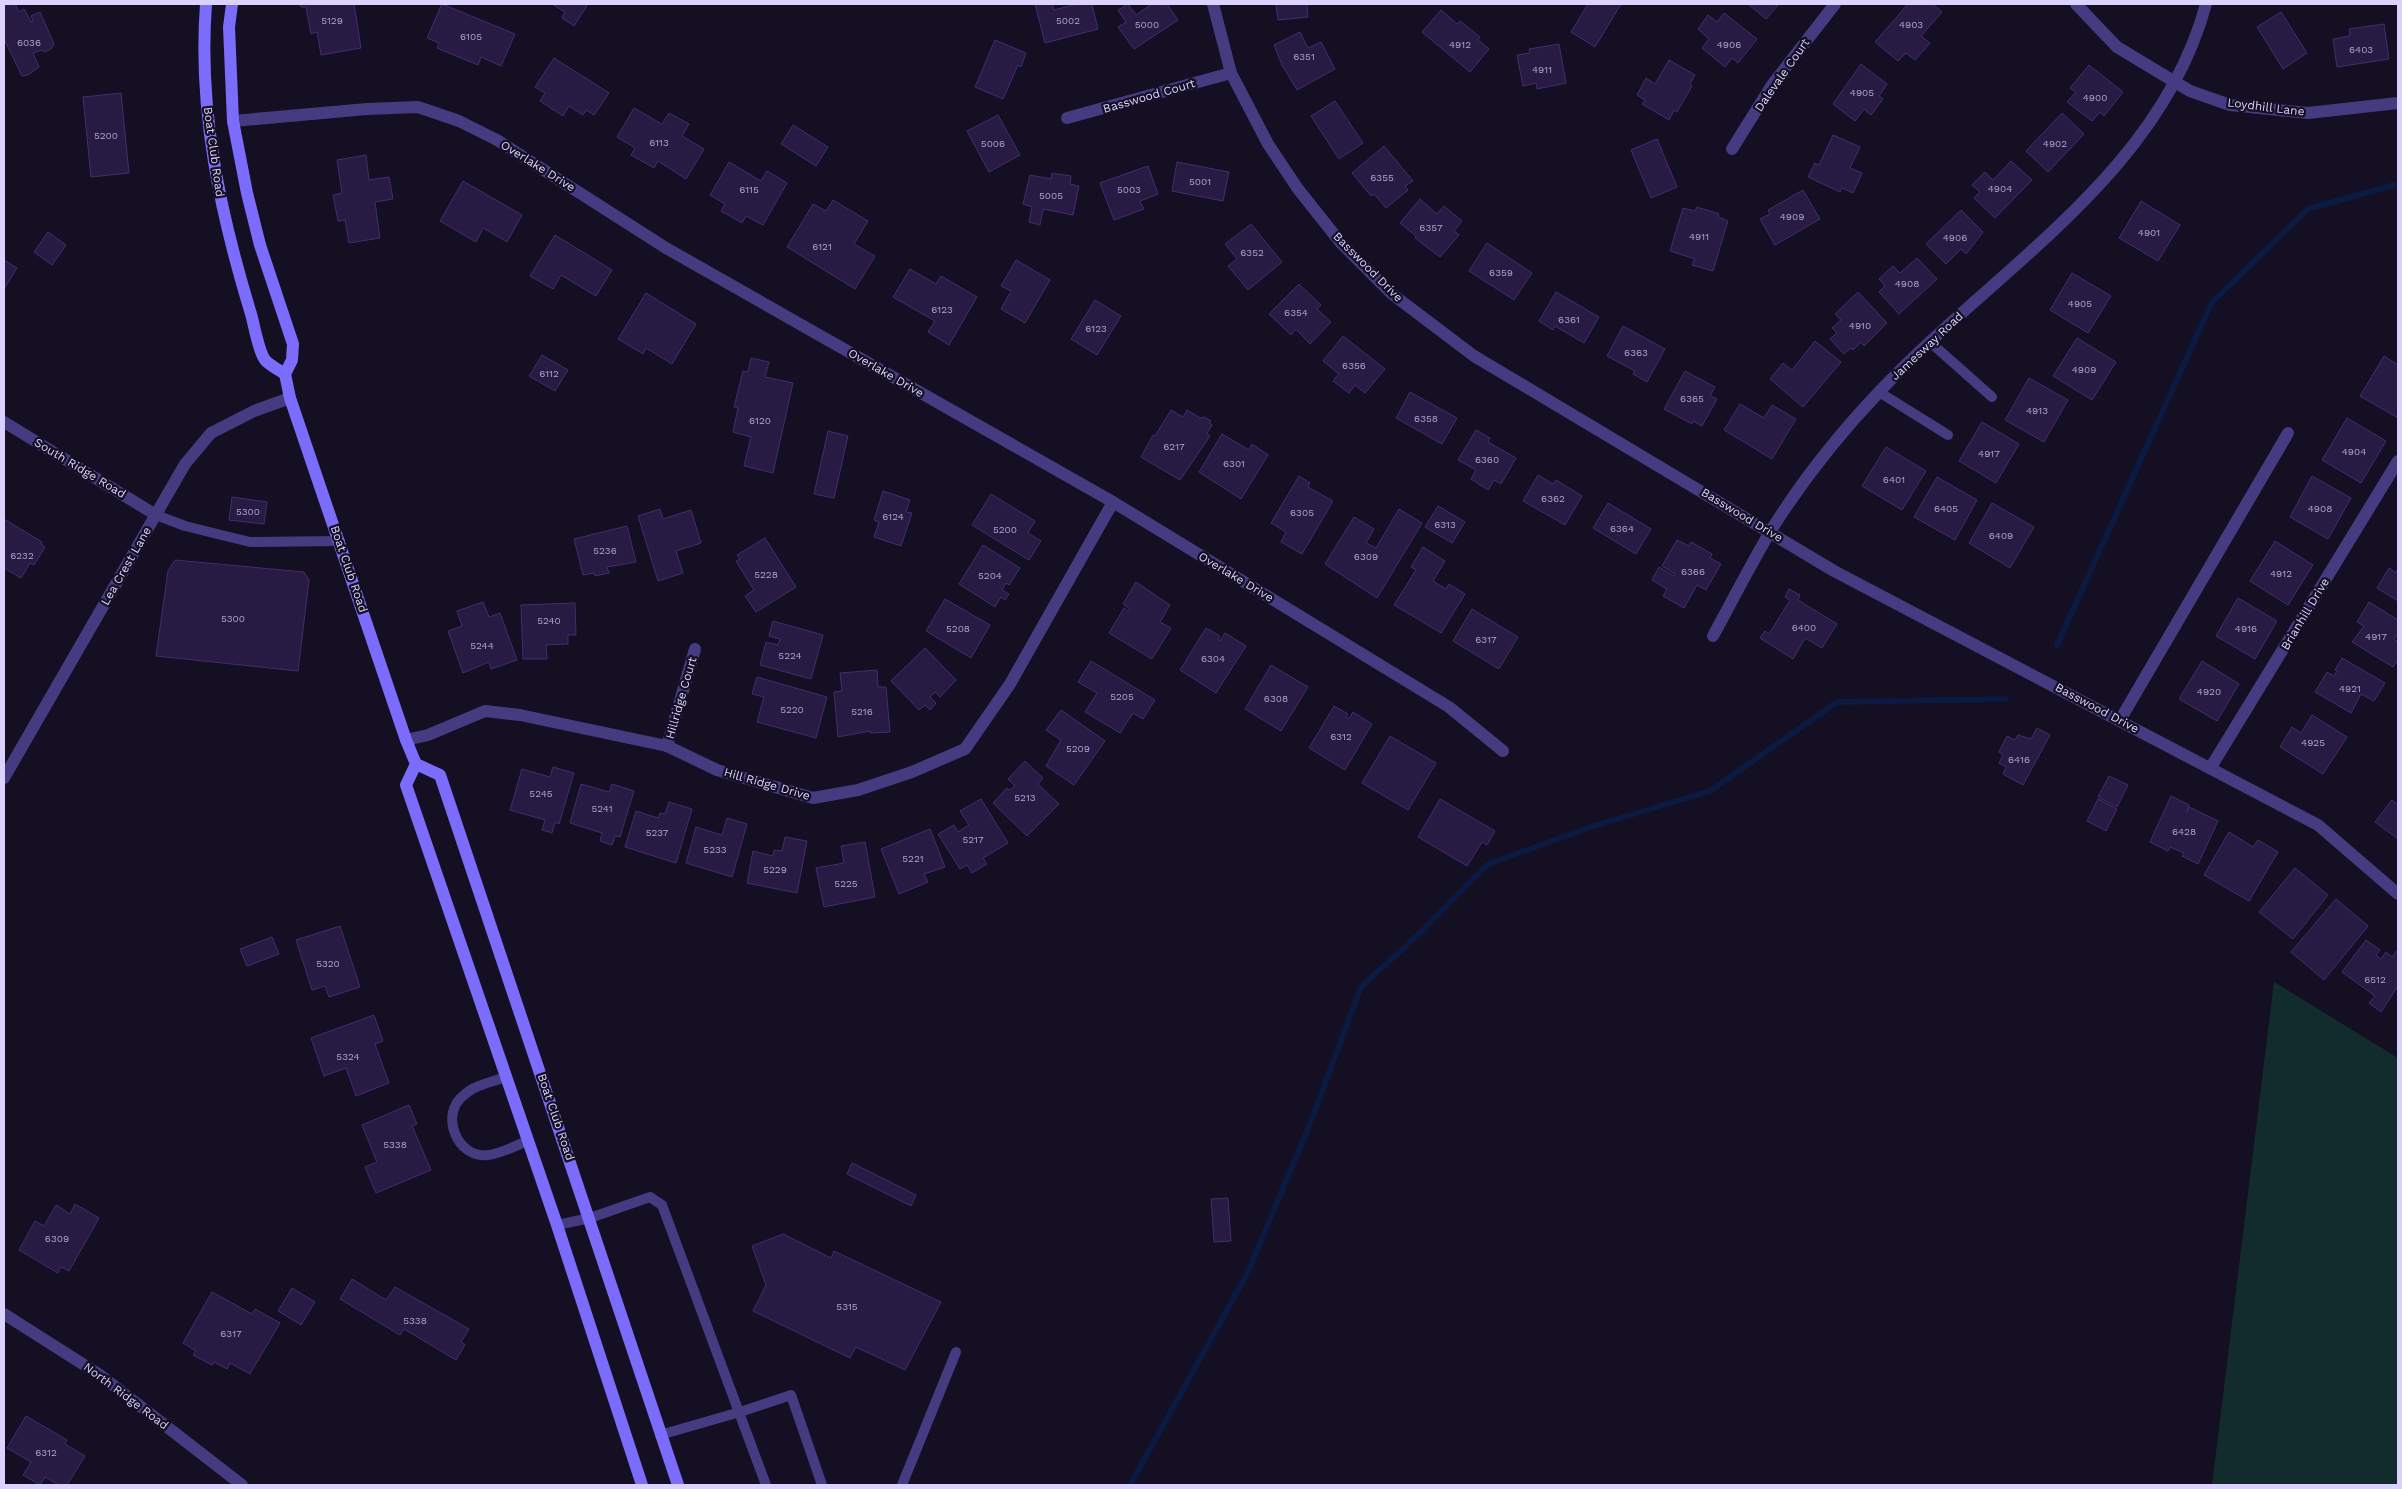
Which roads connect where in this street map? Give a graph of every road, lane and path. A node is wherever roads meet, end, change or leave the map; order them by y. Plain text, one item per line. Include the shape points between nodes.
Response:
1 (206, 4) edge
2 (232, 4) edge
3 (1213, 4) edge
4 (1834, 4) edge
5 (2076, 4) edge
6 (2206, 4) edge
7 (1231, 73) junction
8 (2173, 82) junction
9 (2398, 103) edge
10 (1067, 118) dead end
11 (233, 121) junction
12 (1732, 149) dead end
13 (1930, 342) junction
14 (285, 374) junction
15 (1879, 392) junction
16 (1992, 397) dead end
17 (290, 398) junction
18 (4, 422) edge
19 (2288, 433) dead end
20 (1948, 435) dead end
21 (2398, 461) edge
22 (1114, 502) junction
23 (156, 515) junction
24 (1770, 532) junction
25 (340, 541) junction
26 (1713, 636) dead end
27 (695, 650) dead end
28 (2120, 720) junction
29 (406, 740) junction
30 (667, 746) junction
31 (1503, 751) dead end
32 (416, 764) junction
33 (2211, 767) junction
34 (4, 778) edge
35 (2398, 894) edge
36 (506, 1077) junction
37 (528, 1141) junction
38 (590, 1218) junction
39 (557, 1225) junction
40 (4, 1314) edge
41 (956, 1352) dead end
42 (740, 1412) junction
43 (660, 1435) junction
44 (242, 1485) edge
45 (642, 1485) edge
46 (678, 1485) edge
47 (766, 1485) edge
48 (822, 1485) edge
49 (902, 1485) edge

1 - 14 main road, Boat Club Road via 208,123 217,187 237,270 265,360
2 - 11 main road, Boat Club Road via 229,27
3 - 7 street, Basswood Drive
4 - 12 street, Dalevale Court via 1772,85
5 - 8 street, Loydhill Lane via 2117,47
6 - 8 street, Jamesway Road via 2197,36
7 - 10 street, Basswood Court
7 - 24 street, Basswood Drive via 1268,144 1298,189 1342,243 1392,294 1474,356
8 - 9 street, Loydhill Lane via 2190,92 2230,105 2308,113
8 - 13 street, Jamesway Road via 2131,150 2110,174 1990,290
11 - 14 main road, Boat Club Road via 260,245 293,344 292,360
11 - 22 street, Overlake Drive via 367,109 418,108 460,121 497,140 666,248
13 - 15 street, Jamesway Road
13 - 16 lane
14 - 17 main road, Boat Club Road
15 - 20 lane
15 - 24 street, Jamesway Road via 1818,464
17 - 23 street, Lea Crest Lane via 211,432 185,464
17 - 25 main road, Boat Club Road
18 - 23 street, South Ridge Road
19 - 28 street
21 - 33 street, Brianhill Drive
22 - 30 street, Hill Ridge Drive via 1010,684 965,749 912,772 858,790 813,798 717,770
22 - 31 street, Overlake Drive via 1448,706
23 - 25 lane via 185,526 250,542
23 - 34 street, Lea Crest Lane
24 - 26 street, Jamesway Road
24 - 28 street, Basswood Drive via 1834,571
25 - 29 main road, Boat Club Road
27 - 30 street, Hillridge Court
28 - 33 street, Basswood Drive
29 - 30 street, Hill Ridge Drive via 428,735 485,711 520,715
29 - 32 main road, Boat Club Road
32 - 36 main road via 406,785
32 - 38 main road, Boat Club Road via 440,774
33 - 35 street, Basswood Drive via 2318,825
36 - 37 main road
36 - 37 lane via 462,1096 452,1120 453,1133 474,1153 488,1155
37 - 39 main road
38 - 39 lane
38 - 42 lane via 650,1197 662,1205
38 - 43 main road, Boat Club Road
39 - 45 main road
40 - 44 street, North Ridge Road via 100,1375
41 - 49 lane
42 - 43 lane
42 - 47 lane
42 - 48 lane via 791,1395
43 - 46 main road, Boat Club Road

